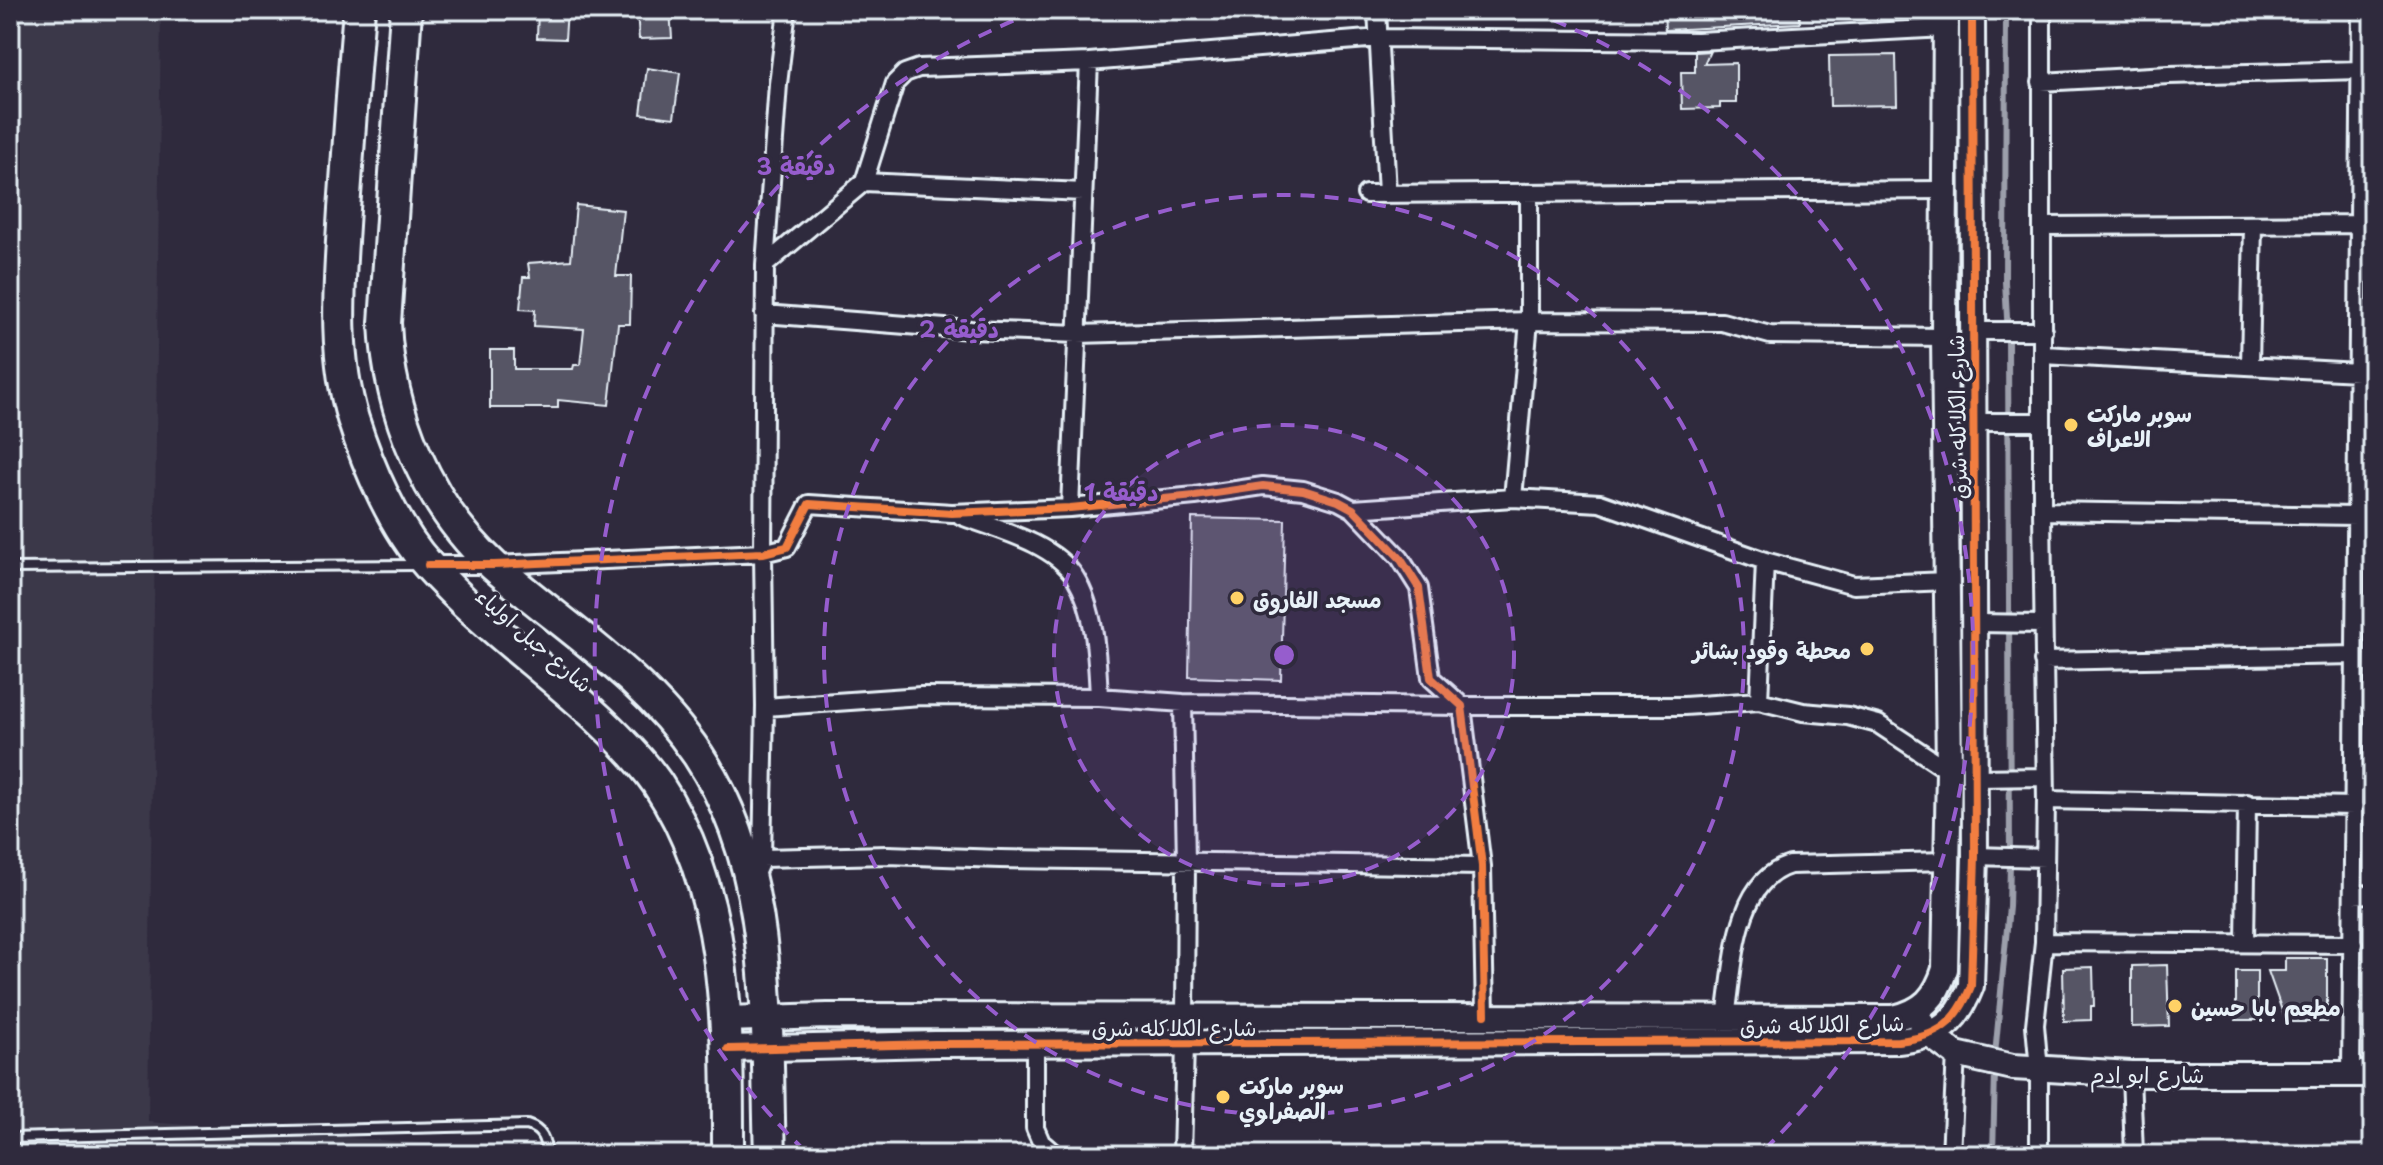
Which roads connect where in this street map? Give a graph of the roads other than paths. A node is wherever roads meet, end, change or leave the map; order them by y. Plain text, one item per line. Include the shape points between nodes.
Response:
1 (359, 10) edge
2 (406, 10) edge
3 (787, 10) edge
4 (1377, 10) edge
5 (1972, 10) edge
6 (2042, 10) edge
7 (2365, 13) edge
8 (1946, 19) edge
9 (1380, 38) junction
10 (1089, 62) junction
11 (2361, 70) junction
12 (2041, 82) junction
13 (2367, 168) edge
14 (864, 182) junction
15 (1944, 190) junction
16 (1083, 192) junction
17 (1387, 193) junction
18 (1529, 193) junction
19 (1366, 194) dead end
20 (2360, 224) junction
21 (2253, 225) junction
22 (2043, 226) junction
23 (765, 265) junction
24 (764, 314) junction
25 (2366, 317) edge
26 (1529, 321) junction
27 (1972, 331) junction
28 (2043, 331) junction
29 (1078, 334) junction
30 (1944, 337) junction
31 (2043, 355) junction
32 (2250, 366) junction
33 (2358, 372) junction
34 (1973, 422) junction
35 (2042, 422) junction
36 (2365, 455) edge
37 (1513, 498) junction
38 (1070, 508) junction
39 (1353, 509) junction
40 (2042, 511) junction
41 (952, 513) junction
42 (2356, 516) junction
43 (763, 553) junction
44 (1765, 561) junction
45 (428, 565) junction
46 (494, 565) junction
47 (10, 568) edge
48 (1947, 581) junction
49 (2356, 605) junction
50 (2373, 605) edge
51 (1976, 623) junction
52 (2043, 624) junction
53 (2355, 655) junction
54 (2043, 661) junction
55 (1099, 697) junction
56 (1759, 701) junction
57 (1183, 703) junction
58 (1462, 706) junction
59 (765, 707) junction
60 (2373, 752) edge
61 (2355, 753) junction
62 (1949, 771) junction
63 (2045, 777) junction
64 (1976, 778) junction
65 (2046, 800) junction
66 (2247, 803) junction
67 (2354, 806) junction
68 (1975, 856) junction
69 (2045, 858) junction
70 (1947, 861) junction
71 (1186, 862) junction
72 (1482, 866) junction
73 (757, 869) junction
74 (2373, 894) edge
75 (2353, 895) junction
76 (2044, 942) junction
77 (2245, 943) junction
78 (2353, 944) junction
79 (1914, 1013) junction
80 (1485, 1015) junction
81 (1185, 1016) junction
82 (1726, 1017) junction
83 (768, 1033) junction
84 (727, 1034) junction
85 (1930, 1035) junction
86 (1185, 1044) junction
87 (1035, 1045) junction
88 (1956, 1054) junction
89 (2039, 1070) junction
90 (2362, 1073) edge
91 (2131, 1074) junction
92 (10, 1138) edge
93 (547, 1155) edge
94 (728, 1155) edge
95 (770, 1155) edge
96 (1056, 1155) edge
97 (1182, 1155) edge
98 (1951, 1155) edge
99 (2039, 1155) edge
100 (2134, 1155) edge

1 - 45 highway, شارع جبل اولياء via 339,345 345,390 366,454 400,526
2 - 46 highway, شارع جبل اولياء via 386,288 388,362 398,407 431,486 455,524
3 - 23 street
4 - 9 street
5 - 27 street, شارع الكلاكله شرق
6 - 12 street
7 - 11 street
8 - 9 street via 1697,41
8 - 15 street, شارع الكلاكله شرق
9 - 10 street
9 - 17 street
10 - 14 street via 919,68 905,73 895,83
10 - 16 street
11 - 12 street
11 - 13 street
12 - 22 street
13 - 20 street
14 - 16 street
14 - 23 street
15 - 18 street
15 - 30 street, شارع الكلاكله شرق
16 - 29 street
17 - 18 street
17 - 19 street
18 - 26 street
20 - 21 street
20 - 25 street
21 - 22 street
21 - 32 street
22 - 28 street
23 - 24 street
24 - 29 street
24 - 43 street
25 - 33 street
26 - 29 street
26 - 30 street via 1722,322 1770,335
26 - 37 street
27 - 28 street
27 - 34 street, شارع الكلاكله شرق
28 - 31 street
29 - 38 street
30 - 48 street, شارع الكلاكله شرق
31 - 32 street
31 - 35 street
32 - 33 street
33 - 36 street
34 - 35 street
34 - 51 street, شارع الكلاكله شرق
35 - 40 street
36 - 42 street
37 - 39 street
37 - 44 street via 1600,503
38 - 39 street via 1263,486 1303,490
38 - 41 street
39 - 58 street via 1400,558 1419,588 1431,678
40 - 42 street
40 - 52 street
41 - 43 street via 809,504 787,547
41 - 55 street via 1024,539 1057,558 1074,576 1090,613
42 - 49 street
43 - 46 street
43 - 59 street
44 - 48 street via 1854,585
44 - 56 street
45 - 46 street
45 - 47 lane
45 - 84 highway, شارع جبل اولياء via 631,750 656,782 699,867 715,933
46 - 73 highway, شارع جبل اولياء via 618,666 667,715 698,755 742,849
48 - 62 street, شارع الكلاكله شرق
49 - 50 street
49 - 53 street
51 - 52 street
51 - 64 street, شارع الكلاكله شرق
52 - 54 street
53 - 54 street
53 - 61 street
54 - 63 street
55 - 57 street
55 - 59 street via 921,696
56 - 58 street
56 - 62 street via 1878,724
57 - 58 street
57 - 71 street
58 - 72 street
59 - 73 street
60 - 61 street
61 - 67 street
62 - 70 street, شارع الكلاكله شرق
63 - 64 street
63 - 65 street
64 - 68 street, شارع الكلاكله شرق
65 - 66 street
65 - 69 street
66 - 67 street
66 - 77 street
67 - 75 street
68 - 69 street
68 - 85 street, شارع الكلاكله شرق via 1971,986 1958,1015
69 - 76 street
70 - 79 street, شارع الكلاكله شرق via 1945,969 1941,984
70 - 82 street via 1790,865 1774,870 1756,888 1743,913
71 - 72 street
71 - 73 street via 888,855
71 - 81 street
72 - 80 street
73 - 83 highway, شارع جبل اولياء
74 - 75 street
75 - 78 street
76 - 77 street
76 - 89 street via 2035,1025
77 - 78 street
78 - 90 street
79 - 82 street, شارع الكلاكله شرق via 1894,1018
79 - 85 street, شارع ابو ادم
80 - 81 street, شارع الكلاكله شرق
80 - 82 street, شارع الكلاكله شرق
81 - 83 street, شارع الكلاكله شرق via 828,1016
83 - 84 street
83 - 87 street, شارع الكلاكله شرق
83 - 95 highway, شارع جبل اولياء
84 - 94 highway, شارع جبل اولياء
85 - 86 street, شارع الكلاكله شرق via 1883,1041
85 - 88 street, شارع ابو ادم
86 - 87 street, شارع الكلاكله شرق
86 - 97 street
87 - 96 street via 1035,1128
88 - 89 street, شارع ابو ادم
88 - 98 street
89 - 91 street, شارع ابو ادم
89 - 99 street
90 - 91 street, شارع ابو ادم
91 - 100 street
92 - 93 lane via 527,1125 544,1138

